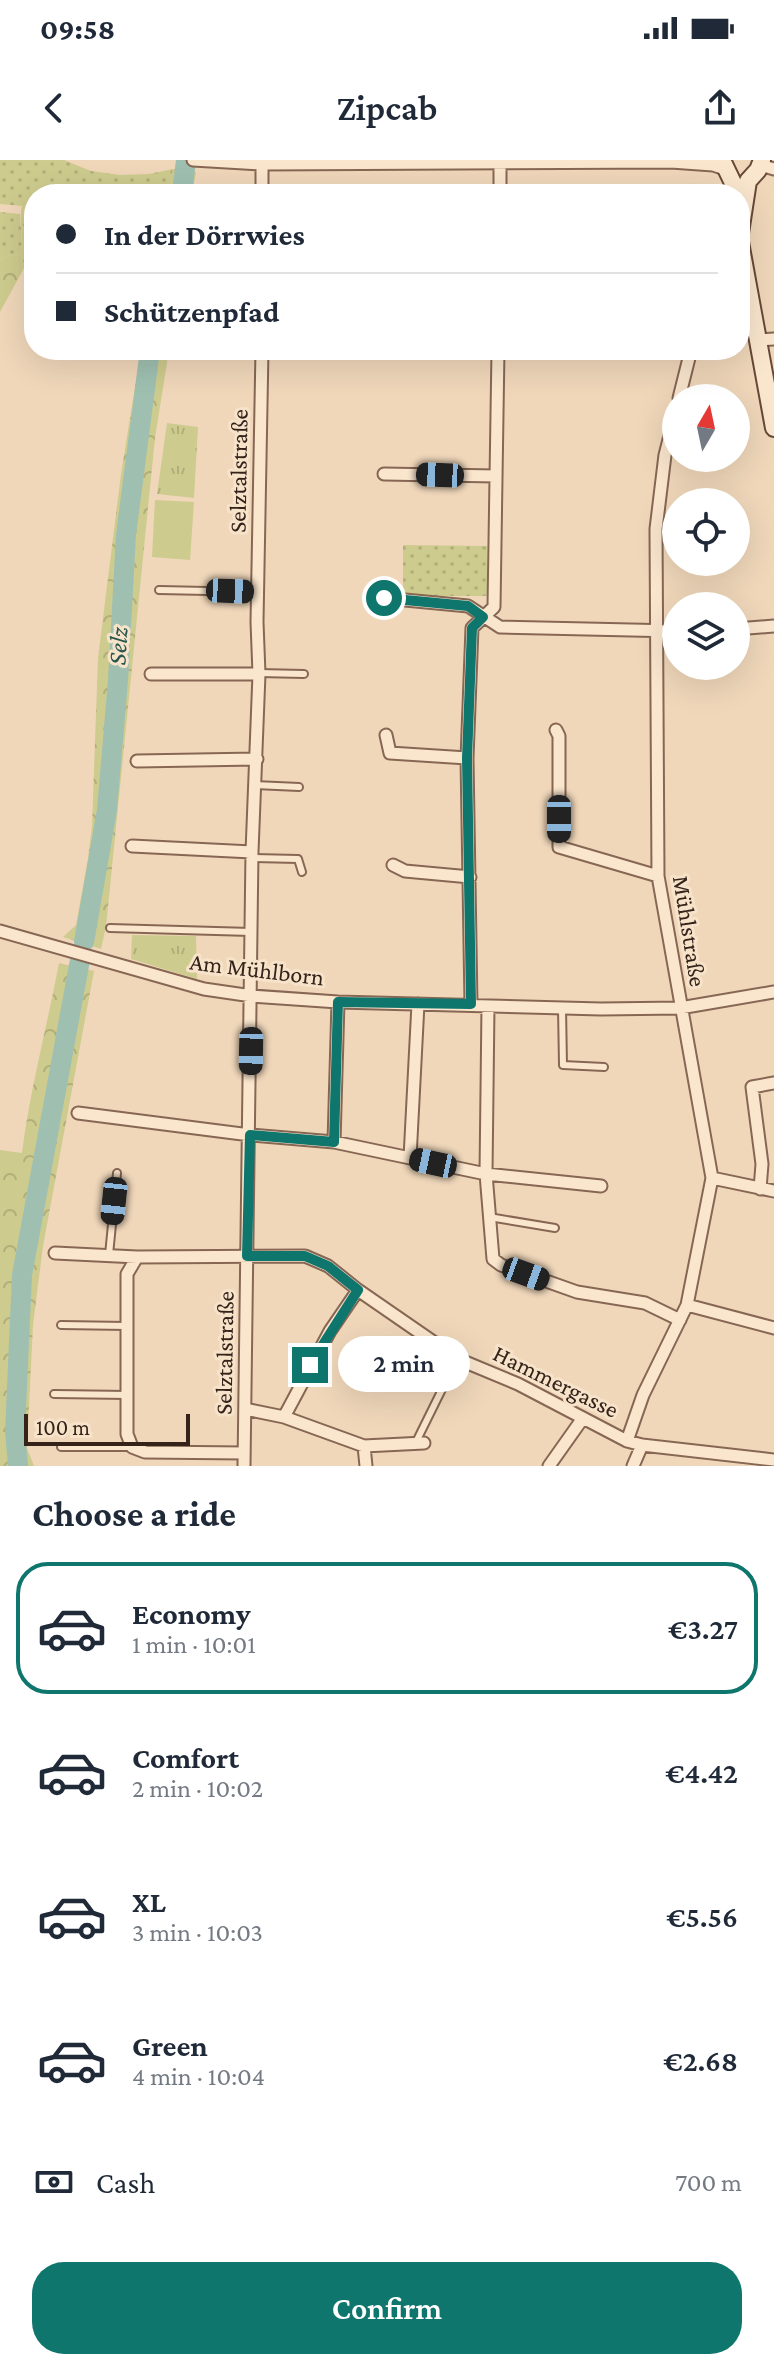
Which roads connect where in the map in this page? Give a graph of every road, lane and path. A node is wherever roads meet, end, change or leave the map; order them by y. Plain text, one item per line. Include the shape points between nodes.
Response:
1 (195, 160) edge
2 (684, 160) edge
3 (500, 161) edge
4 (671, 162) junction
5 (262, 164) junction
6 (726, 168) edge
7 (762, 168) edge
8 (262, 184) edge
9 (500, 184) edge
10 (750, 186) edge
11 (750, 279) edge
12 (766, 339) edge
13 (262, 360) edge
14 (498, 360) edge
15 (688, 360) edge
16 (682, 384) edge
17 (774, 428) edge
18 (663, 472) edge
19 (384, 474) dead end
20 (496, 476) junction
21 (159, 590) dead end
22 (257, 592) junction
23 (384, 598) dead end
24 (483, 617) junction
25 (774, 626) edge
26 (750, 628) edge
27 (656, 631) junction
28 (662, 631) edge
29 (151, 674) dead end
30 (259, 674) junction
31 (304, 674) dead end
32 (556, 730) dead end
33 (386, 735) dead end
34 (467, 758) junction
35 (257, 759) junction
36 (137, 761) dead end
37 (255, 785) junction
38 (299, 787) dead end
39 (132, 846) dead end
40 (252, 855) junction
41 (393, 865) dead end
42 (302, 872) dead end
43 (658, 876) junction
44 (470, 877) junction
45 (110, 928) dead end
46 (0, 931) edge
47 (251, 932) junction
48 (774, 992) edge
49 (252, 996) junction
50 (338, 1002) junction
51 (418, 1004) junction
52 (471, 1004) junction
53 (488, 1006) junction
54 (562, 1008) junction
55 (680, 1008) junction
56 (604, 1067) dead end
57 (774, 1083) edge
58 (78, 1113) dead end
59 (250, 1135) junction
60 (334, 1142) junction
61 (410, 1158) junction
62 (117, 1173) dead end
63 (486, 1174) junction
64 (712, 1178) junction
65 (601, 1186) dead end
66 (760, 1189) junction
67 (774, 1191) edge
68 (489, 1217) junction
69 (555, 1228) dead end
70 (55, 1253) dead end
71 (109, 1255) junction
72 (247, 1256) junction
73 (137, 1257) junction
74 (358, 1290) junction
75 (687, 1305) junction
76 (680, 1320) junction
77 (61, 1325) dead end
78 (127, 1326) junction
79 (774, 1328) edge
80 (458, 1359) junction
81 (54, 1394) dead end
82 (128, 1395) junction
83 (245, 1409) junction
84 (284, 1417) junction
85 (583, 1418) junction
86 (627, 1441) junction
87 (420, 1442) joint
88 (642, 1445) junction
89 (364, 1446) junction
90 (61, 1447) dead end
91 (132, 1447) junction
92 (244, 1453) junction
93 (730, 1460) edge
94 (774, 1460) edge
95 (244, 1466) edge
96 (366, 1466) edge
97 (549, 1466) edge
98 (633, 1466) edge

1 - 5 street
2 - 4 street
3 - 4 street
3 - 5 street
3 - 9 street
4 - 6 street
5 - 8 street
6 - 7 street via 740,178
7 - 10 street
11 - 12 street
12 - 17 street
13 - 22 street, Selztalstraße
14 - 20 street
15 - 16 street
18 - 27 street, Mühlstraße via 656,529
19 - 20 street
20 - 24 street via 494,607
21 - 22 lane
22 - 30 street, Selztalstraße
23 - 24 street via 468,606
24 - 27 street via 500,627
24 - 34 street via 472,628
25 - 26 street
27 - 28 street
27 - 43 street, Mühlstraße
29 - 30 street
30 - 31 lane
30 - 35 street, Selztalstraße
32 - 43 street via 559,847
33 - 34 street via 390,753
34 - 44 street
35 - 36 street
35 - 37 street, Selztalstraße
37 - 38 lane
37 - 40 street, Selztalstraße
39 - 40 street
40 - 42 lane via 298,859
40 - 47 street, Selztalstraße
41 - 44 street via 405,871
43 - 55 street, Mühlstraße
44 - 52 street
45 - 47 lane
46 - 49 street, Am Mühlborn via 204,989
47 - 49 street, Selztalstraße
48 - 55 street, Am Mühlborn
49 - 50 street, Am Mühlborn
49 - 59 street, Selztalstraße
50 - 51 street, Am Mühlborn
50 - 60 street
51 - 52 street, Am Mühlborn
51 - 61 street
52 - 53 street, Am Mühlborn
53 - 54 street, Am Mühlborn
53 - 63 street
54 - 55 street, Am Mühlborn
54 - 56 lane via 563,1065
55 - 64 street, Mühlstraße
57 - 66 street via 752,1087
58 - 59 street
59 - 60 street
59 - 72 street, Selztalstraße
60 - 61 street
61 - 63 street
62 - 71 lane
63 - 65 street
63 - 68 street
64 - 66 street
64 - 75 street, Mühlstraße
66 - 67 street
68 - 69 lane
68 - 76 street via 493,1259 501,1265 577,1292 645,1303
70 - 71 street, Hammergasse
71 - 73 street, Hammergasse
72 - 73 street, Hammergasse
72 - 74 street, Hammergasse via 305,1256 328,1266
72 - 83 street, Selztalstraße
73 - 78 street via 127,1274
74 - 80 street, Hammergasse
74 - 84 street
75 - 76 street, Mühlstraße
75 - 79 street
76 - 86 street, Mühlstraße
77 - 78 lane
78 - 82 street
80 - 85 street, Hammergasse
80 - 87 lane
81 - 82 lane
82 - 91 street
83 - 84 street
83 - 92 street, Selztalstraße
84 - 89 street
85 - 86 street, Hammergasse
85 - 97 street
86 - 88 street, Hammergasse
87 - 89 street
88 - 93 street, Hammergasse
88 - 98 street
89 - 96 street
90 - 91 lane
91 - 92 street via 145,1452
92 - 95 street, Selztalstraße
93 - 94 street, Hammergasse

